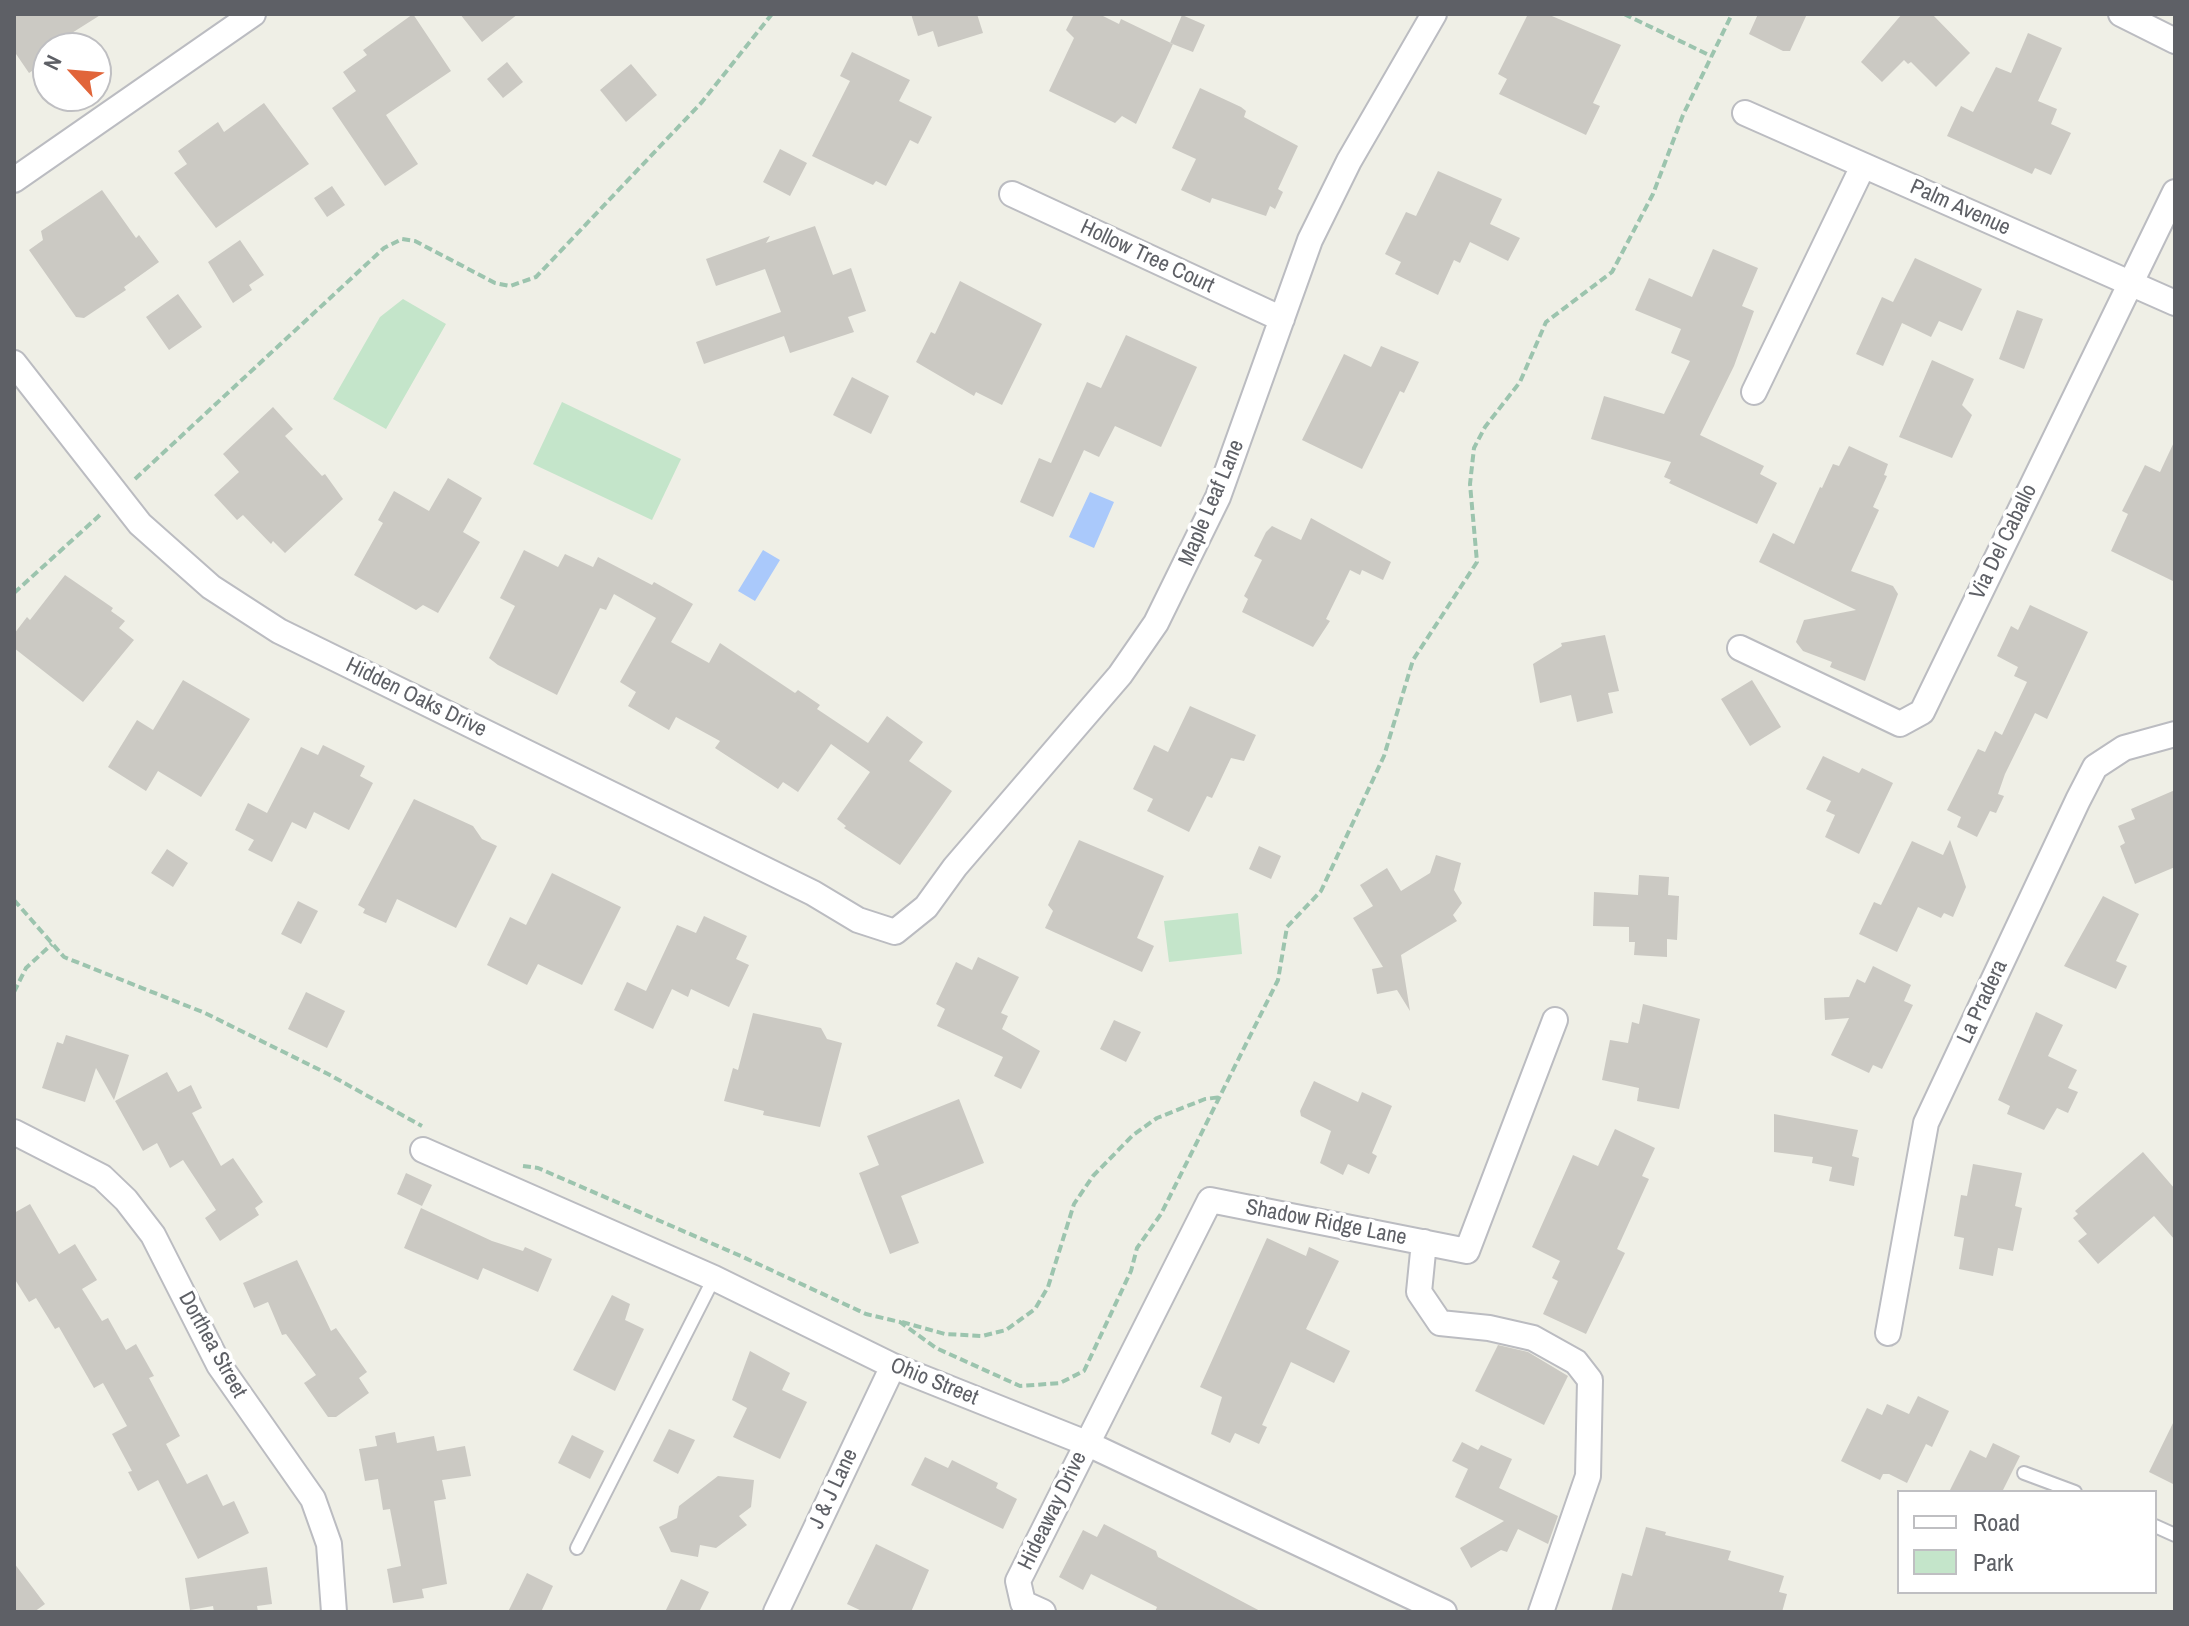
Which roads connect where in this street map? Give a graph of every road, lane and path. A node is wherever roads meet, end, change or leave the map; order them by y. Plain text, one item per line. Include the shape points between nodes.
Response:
1 (253, 14) edge
2 (772, 14) edge
3 (1434, 14) edge
4 (1624, 14) edge
5 (1732, 14) edge
6 (2121, 14) edge
7 (2175, 41) edge
8 (1711, 56) junction
9 (1745, 113) dead end
10 (1863, 166) junction
11 (14, 180) edge
12 (2175, 192) edge
13 (1012, 194) dead end
14 (2130, 283) junction
15 (2175, 303) edge
16 (1282, 319) junction
17 (14, 363) edge
18 (1754, 392) dead end
19 (118, 499) junction
20 (14, 593) edge
21 (1740, 648) dead end
22 (2175, 734) edge
23 (14, 900) edge
24 (895, 932) joint
25 (52, 944) junction
26 (14, 992) edge
27 (1555, 1020) dead end
28 (1221, 1097) junction
29 (14, 1132) edge
30 (424, 1138) joint
31 (517, 1165) dead end
32 (1424, 1242) junction
33 (714, 1278) junction
34 (900, 1322) junction
35 (1888, 1333) dead end
36 (893, 1366) junction
37 (1086, 1443) junction
38 (2024, 1473) dead end
39 (2070, 1490) edge
40 (577, 1548) dead end
41 (334, 1612) edge
42 (776, 1612) edge
43 (1043, 1612) edge
44 (1444, 1612) edge
45 (1541, 1612) edge

1 - 11 street
2 - 19 path via 702,102 536,277 510,286 415,241 402,239 384,248
3 - 16 street, Maple Leaf Lane via 1349,161 1310,240
4 - 8 path
5 - 8 path
6 - 7 street
8 - 28 path via 1653,194 1612,272 1546,322 1520,382 1474,448 1470,484 1477,562 1413,660 1384,756 1321,891 1287,927 1278,980
9 - 10 street, Palm Avenue
10 - 14 street, Palm Avenue
10 - 18 street
12 - 14 street, Via Del Caballo
13 - 16 street, Hollow Tree Court
14 - 15 street, Palm Avenue
14 - 21 street, Via Del Caballo via 1922,712 1900,724
16 - 24 street, Maple Leaf Lane via 1218,497 1156,623 1120,675 926,907
17 - 19 street, Hidden Oaks Drive
19 - 20 path
19 - 24 street, Hidden Oaks Drive via 211,587 279,631 813,893 858,920
22 - 35 street, La Pradera via 2124,748 2095,767 2078,800 1926,1123
23 - 25 path
25 - 26 path via 26,968
25 - 30 path via 64,957 205,1013 328,1074
27 - 32 street, Shadow Ridge Lane via 1467,1251
28 - 34 path via 1157,1118 1093,1176 1074,1204 1048,1287 1035,1309 1006,1330 982,1336 945,1334
28 - 34 path via 1161,1214 1137,1248 1084,1371 1060,1383 1020,1386 936,1348
29 - 41 street, Dorthea Street via 102,1177 153,1235 219,1365 313,1499 329,1544
30 - 33 street, Ohio Street
31 - 34 path via 538,1168 866,1314
32 - 37 street, Shadow Ridge Lane via 1210,1200
32 - 45 street via 1419,1292 1440,1323 1533,1338 1576,1362 1590,1380 1588,1476
33 - 36 street, Ohio Street
33 - 40 lane
36 - 37 street, Ohio Street
36 - 42 street, J & J Lane
37 - 43 street, Hideaway Drive via 1018,1581 1023,1603
37 - 44 street, Ohio Street
38 - 39 lane

